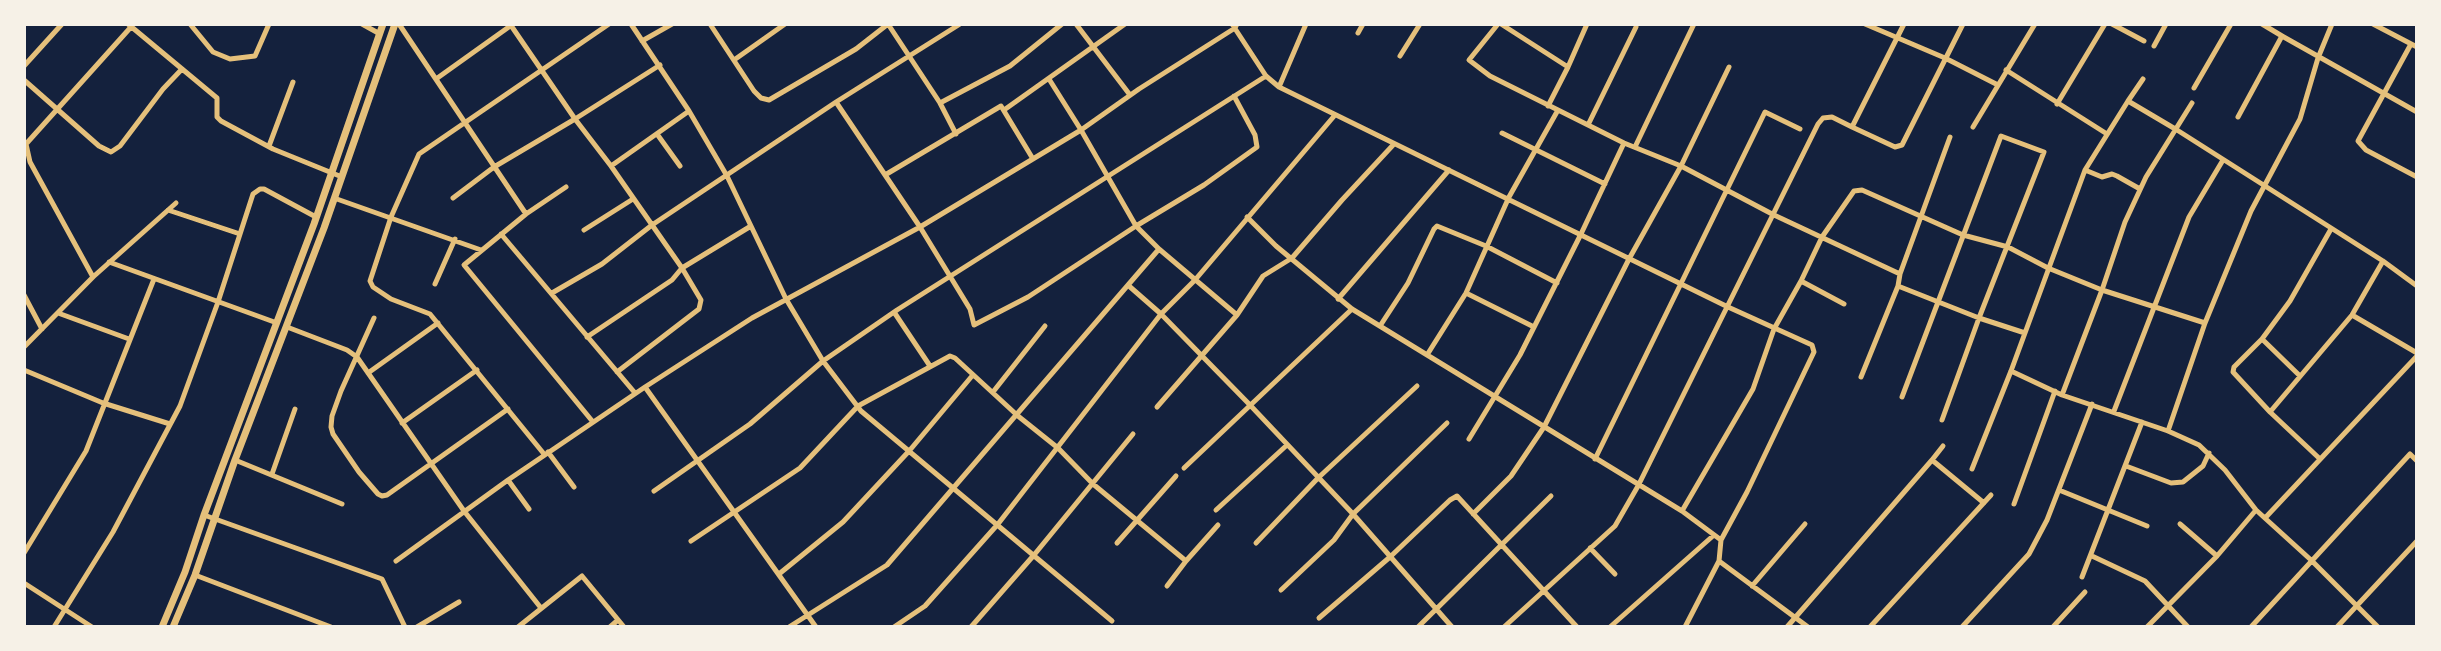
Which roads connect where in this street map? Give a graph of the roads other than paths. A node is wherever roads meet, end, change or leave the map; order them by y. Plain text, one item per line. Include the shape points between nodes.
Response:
1 (62, 24) edge
2 (190, 24) edge
3 (268, 24) edge
4 (362, 24) edge
5 (383, 24) edge
6 (397, 24) edge
7 (511, 24) edge
8 (609, 24) edge
9 (631, 24) edge
10 (672, 24) edge
11 (710, 24) edge
12 (786, 24) edge
13 (888, 24) edge
14 (960, 24) edge
15 (1062, 24) edge
16 (1076, 24) edge
17 (1125, 24) edge
18 (1306, 24) edge
19 (1363, 24) edge
20 (1420, 24) edge
21 (1500, 24) edge
22 (1586, 24) edge
23 (1694, 24) edge
24 (1865, 24) edge
25 (1905, 24) edge
26 (1963, 24) edge
27 (2035, 24) edge
28 (2104, 24) edge
29 (2112, 24) edge
30 (2166, 24) edge
31 (2231, 24) edge
32 (2264, 24) edge
33 (2332, 24) edge
34 (2373, 24) edge
35 (130, 25) edge
36 (1234, 26) edge
37 (1635, 27) dead end
38 (1358, 33) dead end
39 (380, 34) junction
40 (2282, 36) junction
41 (1898, 38) junction
42 (642, 40) junction
43 (2144, 41) dead end
44 (2154, 45) dead end
45 (1093, 46) junction
46 (2414, 46) edge
47 (1400, 56) dead end
48 (909, 57) junction
49 (1945, 58) junction
50 (2318, 58) junction
51 (734, 60) junction
52 (660, 65) junction
53 (24, 66) edge
54 (1568, 67) junction
55 (1729, 67) dead end
56 (182, 69) junction
57 (543, 70) junction
58 (2006, 70) junction
59 (1266, 76) junction
60 (436, 79) junction
61 (1049, 79) junction
62 (2143, 79) dead end
63 (24, 80) edge
64 (293, 82) dead end
65 (1998, 85) junction
66 (1279, 87) junction
67 (2194, 88) dead end
68 (2383, 92) junction
69 (1130, 95) junction
70 (1234, 96) junction
71 (2128, 101) junction
72 (836, 102) junction
73 (940, 103) junction
74 (2192, 103) dead end
75 (2057, 104) junction
76 (1548, 106) junction
77 (56, 108) junction
78 (1558, 110) junction
79 (689, 111) junction
80 (1004, 111) junction
81 (2417, 112) edge
82 (1335, 115) junction
83 (2238, 117) dead end
84 (575, 119) junction
85 (465, 122) junction
86 (1588, 125) junction
87 (1852, 127) junction
88 (1973, 127) dead end
89 (1800, 129) dead end
90 (1081, 130) junction
91 (2177, 130) junction
92 (1502, 133) dead end
93 (657, 134) junction
94 (956, 134) junction
95 (2107, 134) junction
96 (1950, 137) dead end
97 (1624, 143) junction
98 (1394, 144) junction
99 (269, 146) junction
100 (1635, 147) junction
101 (1535, 150) junction
102 (1033, 159) junction
103 (2223, 160) junction
104 (30, 162) junction
105 (24, 165) edge
106 (611, 166) junction
107 (680, 166) dead end
108 (1681, 166) junction
109 (494, 167) junction
110 (1449, 170) junction
111 (2085, 170) junction
112 (332, 174) junction
113 (885, 175) junction
114 (727, 176) junction
115 (1109, 176) junction
116 (342, 177) junction
117 (2417, 177) edge
118 (1605, 184) junction
119 (566, 187) dead end
120 (2265, 187) junction
121 (2140, 189) junction
122 (1728, 191) junction
123 (1509, 197) junction
124 (334, 198) junction
125 (453, 198) dead end
126 (633, 200) junction
127 (176, 203) dead end
128 (168, 210) junction
129 (526, 214) junction
130 (1774, 215) junction
131 (1921, 215) junction
132 (316, 217) junction
133 (391, 217) junction
134 (1247, 217) junction
135 (652, 225) junction
136 (750, 226) junction
137 (1136, 226) junction
138 (920, 227) junction
139 (2331, 229) junction
140 (584, 230) dead end
141 (240, 234) junction
142 (501, 234) junction
143 (1581, 234) junction
144 (1963, 235) junction
145 (1822, 237) junction
146 (455, 239) junction
147 (1486, 246) junction
148 (2008, 247) junction
149 (1159, 249) junction
150 (481, 250) junction
151 (1292, 258) junction
152 (1629, 259) junction
153 (2383, 261) junction
154 (109, 262) junction
155 (682, 268) junction
156 (2048, 268) junction
157 (1900, 274) junction
158 (949, 275) junction
159 (93, 276) junction
160 (154, 279) junction
161 (1195, 280) junction
162 (1801, 281) junction
163 (1557, 283) junction
164 (1682, 283) junction
165 (435, 284) dead end
166 (1129, 286) junction
167 (1898, 286) junction
168 (2417, 286) edge
169 (2102, 290) junction
170 (552, 293) junction
171 (1466, 293) junction
172 (24, 295) edge
173 (786, 299) junction
174 (1338, 299) junction
175 (218, 302) junction
176 (1936, 303) junction
177 (1844, 304) dead end
178 (2155, 306) junction
179 (1728, 307) junction
180 (1352, 309) junction
181 (894, 312) junction
182 (58, 313) junction
183 (1161, 314) junction
184 (1237, 315) junction
185 (2352, 315) junction
186 (374, 318) dead end
187 (1979, 318) junction
188 (277, 323) junction
189 (438, 323) junction
190 (2205, 323) junction
191 (1045, 326) dead end
192 (1380, 326) junction
193 (287, 327) junction
194 (1534, 327) junction
195 (42, 329) junction
196 (1774, 329) junction
197 (2025, 333) junction
198 (587, 337) junction
199 (129, 339) junction
200 (2262, 339) junction
201 (24, 347) edge
202 (2417, 354) edge
203 (1426, 355) junction
204 (357, 357) junction
205 (1202, 357) junction
206 (823, 362) junction
207 (930, 366) junction
208 (24, 370) edge
209 (477, 370) junction
210 (2011, 371) junction
211 (617, 372) junction
212 (368, 373) junction
213 (972, 376) junction
214 (2300, 376) junction
215 (1861, 377) dead end
216 (1417, 386) dead end
217 (645, 387) junction
218 (2055, 391) junction
219 (993, 392) junction
220 (635, 393) junction
221 (2062, 395) junction
222 (1902, 397) dead end
223 (1496, 398) junction
224 (103, 403) junction
225 (2092, 404) junction
226 (1250, 405) junction
227 (858, 406) junction
228 (1157, 407) dead end
229 (295, 409) dead end
230 (508, 409) junction
231 (2114, 411) junction
232 (2270, 412) junction
233 (1018, 416) junction
234 (1942, 420) dead end
235 (593, 422) junction
236 (2142, 422) junction
237 (402, 423) junction
238 (1447, 423) dead end
239 (170, 424) junction
240 (1544, 427) junction
241 (2168, 430) junction
242 (1133, 434) dead end
243 (1469, 439) dead end
244 (1287, 445) junction
245 (1943, 446) dead end
246 (1058, 448) junction
247 (910, 450) junction
248 (546, 453) junction
249 (2210, 453) junction
250 (1595, 459) junction
251 (2320, 459) junction
252 (235, 460) junction
253 (1932, 460) junction
254 (2417, 460) edge
255 (698, 461) junction
256 (432, 465) junction
257 (2126, 466) junction
258 (1184, 468) dead end
259 (1972, 469) dead end
260 (272, 474) junction
261 (1176, 476) dead end
262 (1318, 478) junction
263 (508, 480) junction
264 (1093, 484) junction
265 (1638, 486) junction
266 (574, 487) dead end
267 (954, 488) junction
268 (2059, 490) junction
269 (654, 491) dead end
270 (1991, 495) dead end
271 (1551, 496) dead end
272 (1984, 502) junction
273 (342, 504) dead end
274 (2014, 504) dead end
275 (529, 509) dead end
276 (1216, 510) dead end
277 (2109, 510) junction
278 (2256, 510) junction
279 (464, 511) junction
280 (1682, 511) junction
281 (735, 513) junction
282 (1353, 514) junction
283 (1473, 514) junction
284 (204, 515) junction
285 (2266, 517) junction
286 (214, 519) junction
287 (1137, 520) junction
288 (998, 524) junction
289 (1805, 524) dead end
290 (2180, 524) dead end
291 (1218, 525) dead end
292 (2147, 526) dead end
293 (1714, 535) junction
294 (1721, 540) junction
295 (2417, 541) edge
296 (692, 542) dead end
297 (1117, 543) dead end
298 (1256, 543) dead end
299 (1500, 544) junction
300 (1590, 548) junction
301 (24, 553) edge
302 (1034, 555) junction
303 (2092, 556) junction
304 (2217, 556) junction
305 (1390, 557) junction
306 (2311, 560) junction
307 (396, 561) dead end
308 (1186, 561) junction
309 (1719, 561) junction
310 (779, 574) junction
311 (1615, 574) dead end
312 (195, 576) junction
313 (2082, 577) dead end
314 (24, 584) edge
315 (1167, 585) dead end
316 (1752, 586) junction
317 (1281, 590) dead end
318 (1542, 592) junction
319 (2085, 592) dead end
320 (459, 602) dead end
321 (2356, 604) junction
322 (2169, 605) junction
323 (542, 608) junction
324 (66, 610) junction
325 (1437, 610) junction
326 (807, 615) junction
327 (1319, 618) dead end
328 (1796, 618) junction
329 (618, 620) junction
330 (1112, 621) dead end
331 (54, 627) edge
332 (92, 627) edge
333 (162, 627) edge
334 (173, 627) edge
335 (331, 627) edge
336 (405, 627) edge
337 (417, 627) edge
338 (518, 627) edge
339 (610, 627) edge
340 (624, 627) edge
341 (789, 627) edge
342 (816, 627) edge
343 (894, 627) edge
344 (970, 627) edge
345 (1418, 627) edge
346 (1452, 627) edge
347 (1504, 627) edge
348 (1577, 627) edge
349 (1610, 627) edge
350 (1685, 627) edge
351 (1788, 627) edge
352 (1808, 627) edge
353 (1870, 627) edge
354 (1962, 627) edge
355 (2053, 627) edge
356 (2147, 627) edge
357 (2188, 627) edge
358 (2251, 627) edge
359 (2337, 627) edge
360 (2378, 627) edge

1 - 53 street
2 - 3 street via 213,52 230,59 255,56
4 - 39 street
5 - 39 street
6 - 60 street
6 - 116 street
7 - 57 street
7 - 60 street
8 - 57 street
9 - 42 street
10 - 42 street
11 - 51 street
12 - 51 street
13 - 48 street
13 - 51 street via 856,49 769,100 754,91
14 - 48 street
15 - 73 street via 1010,66
16 - 45 street
17 - 45 street
18 - 66 street
19 - 38 street
20 - 47 street
21 - 54 street
21 - 76 street via 1469,60 1490,76
22 - 54 street
23 - 100 street
24 - 41 street
25 - 41 street
26 - 49 street
27 - 58 street
28 - 75 street
29 - 43 street
30 - 44 street
31 - 67 street
32 - 40 street
33 - 50 street
34 - 46 street
35 - 56 street
35 - 77 street
36 - 59 street
36 - 69 street
37 - 86 street
39 - 112 street
40 - 50 street
40 - 83 street
41 - 49 street
41 - 87 street
42 - 52 street
45 - 61 street
45 - 69 street
46 - 68 street
48 - 72 street
48 - 73 street
49 - 65 street
49 - 87 street via 1902,145 1895,147
50 - 68 street
50 - 120 street via 2300,119
52 - 79 street
52 - 84 street
54 - 76 street
55 - 108 street
56 - 77 street via 114,151 107,152
56 - 99 street via 217,98 217,117 221,121
57 - 84 street
57 - 85 street
58 - 65 street
58 - 75 street
59 - 66 street
59 - 70 street
60 - 85 street
61 - 80 street
61 - 90 street
62 - 71 street
63 - 77 street
64 - 99 street
65 - 88 street
66 - 82 street
68 - 81 street
68 - 117 street via 2358,141 2366,150
69 - 90 street
70 - 115 street
70 - 137 street via 1255,135 1257,147 1204,186
71 - 91 street
71 - 95 street
72 - 113 street
72 - 114 street
73 - 94 street
74 - 91 street
75 - 95 street
76 - 78 street
77 - 104 street via 26,144
78 - 86 street
78 - 101 street
79 - 93 street
79 - 114 street
80 - 94 street via 1001,106
80 - 102 street
82 - 98 street
82 - 134 street
84 - 106 street
84 - 109 street
85 - 109 street
85 - 133 street via 419,154
86 - 97 street
87 - 130 street via 1832,117 1823,118
89 - 122 street via 1766,112
90 - 102 street
90 - 115 street
91 - 103 street
91 - 121 street
92 - 101 street
93 - 106 street
93 - 107 street
94 - 113 street
95 - 111 street
96 - 131 street
97 - 100 street
97 - 118 street
98 - 110 street
98 - 151 street
99 - 112 street
100 - 108 street
101 - 118 street
101 - 123 street
102 - 138 street
103 - 120 street
103 - 178 street via 2189,217
104 - 105 street
104 - 159 street
106 - 126 street
108 - 122 street
108 - 152 street
109 - 125 street
109 - 129 street
110 - 123 street
110 - 174 street
111 - 121 street via 2102,177 2112,174
111 - 156 street
112 - 116 street
112 - 132 street
113 - 138 street
114 - 135 street
114 - 136 street
115 - 137 street
115 - 158 street
116 - 124 street
118 - 143 street
119 - 129 street
120 - 139 street
120 - 190 street via 2251,211
121 - 169 street
122 - 130 street
122 - 164 street
123 - 143 street
123 - 147 street
124 - 133 street
124 - 193 street
126 - 135 street
126 - 140 street
127 - 128 street
128 - 141 street
128 - 154 street
129 - 142 street
130 - 145 street
130 - 179 street
131 - 144 street
131 - 145 street via 1862,190 1854,191
131 - 157 street
132 - 141 street via 260,189 253,194
132 - 188 street
133 - 146 street
133 - 189 street via 370,281 381,293 430,314
134 - 151 street
134 - 161 street
135 - 155 street
135 - 170 street via 602,264
136 - 155 street
136 - 173 street
137 - 149 street
137 - 158 street via 1028,297 974,325 970,309
138 - 158 street
138 - 173 street
139 - 153 street
139 - 200 street via 2290,301
141 - 175 street
142 - 150 street
142 - 170 street
143 - 152 street
143 - 163 street
144 - 148 street
144 - 148 street via 2001,136 2044,152
144 - 176 street
145 - 157 street
145 - 162 street
146 - 150 street
146 - 165 street
147 - 163 street
147 - 171 street
147 - 192 street via 1442,227 1434,229 1408,283
148 - 156 street
148 - 187 street
149 - 161 street
149 - 166 street
150 - 235 street via 464,265 466,271
151 - 174 street
151 - 184 street via 1263,276
152 - 164 street
152 - 240 street
153 - 168 street
153 - 185 street
154 - 159 street
154 - 160 street
155 - 198 street via 672,280
155 - 211 street via 701,300 699,309
156 - 169 street
156 - 197 street
157 - 167 street
158 - 181 street
159 - 182 street
160 - 175 street
160 - 199 street
161 - 183 street
161 - 184 street
162 - 177 street
162 - 196 street
163 - 194 street
164 - 179 street
164 - 250 street
166 - 183 street
166 - 233 street
167 - 176 street
167 - 215 street
169 - 178 street
169 - 221 street
170 - 198 street
171 - 194 street
171 - 203 street
172 - 195 street
173 - 206 street
173 - 217 street
174 - 180 street
175 - 188 street
175 - 239 street
176 - 187 street
176 - 222 street
178 - 190 street
178 - 231 street
179 - 196 street
179 - 265 street
180 - 192 street
180 - 226 street
181 - 206 street
181 - 207 street
182 - 195 street
182 - 199 street
183 - 205 street
183 - 246 street
184 - 205 street
185 - 202 street
185 - 214 street
186 - 204 street
187 - 197 street
187 - 234 street
188 - 284 street
189 - 209 street
189 - 212 street
190 - 241 street
191 - 219 street
192 - 203 street
193 - 204 street
193 - 252 street
194 - 223 street
195 - 201 street
196 - 280 street via 1753,388
196 - 294 street via 1812,345 1814,352
197 - 210 street
198 - 211 street
199 - 224 street
200 - 214 street
200 - 232 street via 2236,364 2233,372
202 - 251 street
203 - 223 street
204 - 212 street
204 - 256 street via 332,416 332,427 359,472 382,496
205 - 226 street
205 - 228 street
206 - 227 street
206 - 255 street via 750,424
207 - 213 street via 946,357 955,357
207 - 227 street
208 - 224 street
209 - 230 street
209 - 237 street
210 - 218 street
210 - 259 street
211 - 220 street
212 - 237 street
213 - 219 street
213 - 247 street
214 - 232 street
216 - 262 street
217 - 220 street
217 - 255 street
218 - 221 street
218 - 274 street
219 - 233 street
220 - 235 street
221 - 225 street
223 - 240 street
223 - 243 street
224 - 239 street
224 - 301 street via 86,452
225 - 231 street
225 - 268 street
226 - 244 street
226 - 258 street
227 - 247 street
227 - 281 street via 800,468
229 - 260 street
230 - 248 street
230 - 256 street
231 - 236 street
232 - 251 street
233 - 246 street
233 - 267 street
235 - 248 street
236 - 241 street
236 - 257 street
237 - 256 street
238 - 282 street
239 - 324 street
240 - 250 street
240 - 283 street via 1511,476
241 - 249 street
242 - 264 street
244 - 262 street
244 - 276 street
245 - 253 street
246 - 264 street
246 - 288 street
247 - 267 street
247 - 310 street via 843,522
248 - 263 street
248 - 266 street
249 - 257 street via 2203,466 2183,482 2171,483
249 - 278 street
250 - 265 street
251 - 285 street
252 - 260 street
252 - 286 street
253 - 272 street
253 - 328 street
254 - 306 street via 2410,454
255 - 269 street
255 - 281 street
256 - 279 street
257 - 277 street
260 - 273 street
261 - 287 street
262 - 282 street
262 - 298 street
263 - 275 street
263 - 279 street
264 - 287 street
264 - 302 street
265 - 280 street
265 - 300 street via 1615,526
267 - 288 street
267 - 326 street via 887,565
268 - 277 street
268 - 354 street via 2029,554
270 - 272 street
271 - 299 street
272 - 353 street
277 - 292 street
277 - 303 street
278 - 285 street
278 - 304 street
279 - 307 street
279 - 323 street
280 - 293 street
281 - 296 street
281 - 310 street
282 - 305 street
282 - 317 street via 1334,540
283 - 299 street
283 - 305 street via 1457,496
284 - 286 street
284 - 333 street
285 - 306 street
286 - 312 street
286 - 336 street via 382,579
287 - 297 street
287 - 308 street
288 - 302 street
288 - 343 street via 925,606
289 - 316 street
290 - 304 street
291 - 308 street
293 - 294 street
293 - 349 street
294 - 309 street
295 - 321 street
299 - 318 street
299 - 325 street
300 - 311 street
300 - 318 street
302 - 330 street
302 - 344 street
303 - 313 street
303 - 322 street via 2145,581
304 - 322 street
305 - 325 street
305 - 327 street
306 - 321 street
306 - 358 street
308 - 315 street
309 - 316 street
309 - 350 street
310 - 326 street
312 - 334 street
312 - 335 street
314 - 324 street
316 - 328 street
318 - 347 street
318 - 348 street
319 - 355 street
320 - 337 street
321 - 359 street
321 - 360 street
322 - 356 street
322 - 357 street
323 - 329 street via 582,576
323 - 338 street
324 - 331 street
324 - 332 street
325 - 345 street
325 - 346 street
326 - 341 street
326 - 342 street
328 - 351 street
328 - 352 street
329 - 339 street
329 - 340 street

